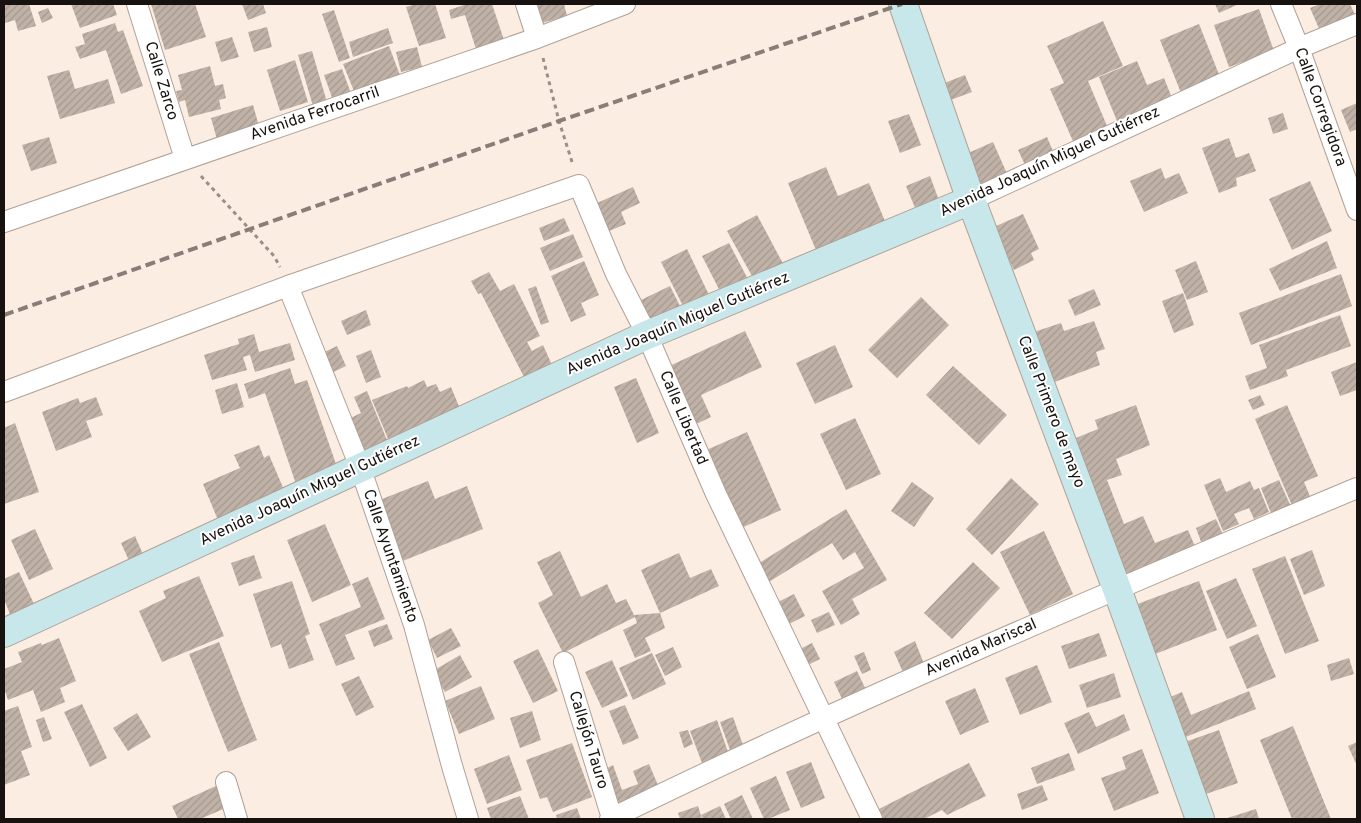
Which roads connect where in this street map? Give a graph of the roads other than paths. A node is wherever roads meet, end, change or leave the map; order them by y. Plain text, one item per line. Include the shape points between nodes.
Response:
1 (137, 4) edge
2 (526, 4) edge
3 (625, 4) edge
4 (903, 4) edge
5 (1281, 4) edge
6 (1357, 24) edge
7 (538, 38) junction
8 (1299, 48) junction
9 (185, 159) junction
10 (971, 200) junction
11 (1357, 210) edge
12 (4, 222) edge
13 (288, 286) junction
14 (647, 335) junction
15 (4, 392) edge
16 (360, 468) junction
17 (1357, 488) edge
18 (1117, 589) junction
19 (4, 633) edge
20 (564, 662) dead end
21 (824, 717) junction
22 (226, 782) dead end
23 (237, 819) edge
24 (468, 819) edge
25 (611, 819) edge
26 (872, 819) edge
27 (1200, 819) edge

1 - 9 street, Calle Zarco
2 - 7 street
3 - 7 street, Avenida Ferrocarril
4 - 10 street, Calle Primero de mayo
5 - 8 street, Calle Corregidora
6 - 8 street, Avenida Joaquín Miguel Gutiérrez
7 - 9 street, Avenida Ferrocarril
8 - 10 street, Avenida Joaquín Miguel Gutiérrez
8 - 11 street, Calle Corregidora
9 - 12 street, Avenida Ferrocarril
10 - 14 street, Avenida Joaquín Miguel Gutiérrez
10 - 18 street, Calle Primero de mayo
13 - 14 street, Calle Libertad via 579,185 616,274
13 - 15 street
13 - 16 street, Calle Ayuntamiento
14 - 16 street, Avenida Joaquín Miguel Gutiérrez
14 - 21 street, Calle Libertad via 720,503
16 - 19 street, Avenida Joaquín Miguel Gutiérrez
16 - 24 street, Calle Ayuntamiento via 414,625
17 - 18 street, Avenida Mariscal
18 - 21 street, Avenida Mariscal
18 - 27 street, Calle Primero de mayo
20 - 25 street, Callejón Tauro
21 - 25 street, Avenida Mariscal
21 - 26 street, Calle Libertad
22 - 23 street

